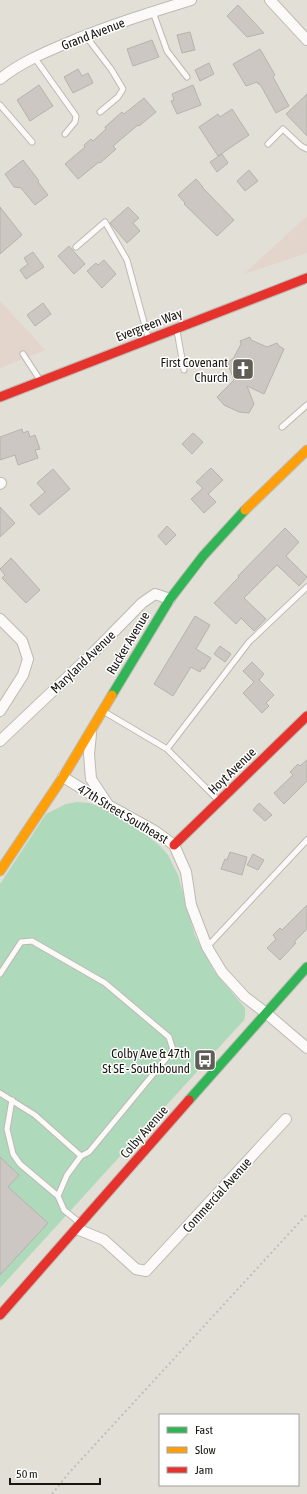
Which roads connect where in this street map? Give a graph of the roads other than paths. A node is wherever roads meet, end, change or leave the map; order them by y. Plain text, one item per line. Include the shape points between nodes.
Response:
1 (191, 0) edge
2 (270, 0) edge
3 (153, 12) junction
4 (85, 35) junction
5 (307, 40) edge
6 (34, 57) junction
7 (187, 77) dead end
8 (0, 79) edge
9 (0, 105) edge
10 (100, 112) dead end
11 (65, 134) dead end
12 (32, 142) dead end
13 (268, 144) dead end
14 (307, 149) edge
15 (76, 248) dead end
16 (307, 278) edge
17 (176, 328) junction
18 (148, 340) junction
19 (23, 354) dead end
20 (184, 370) dead end
21 (41, 381) junction
22 (0, 397) edge
23 (307, 405) edge
24 (282, 427) dead end
25 (307, 450) edge
26 (307, 587) edge
27 (170, 599) junction
28 (0, 619) edge
29 (0, 711) edge
30 (103, 711) junction
31 (307, 716) edge
32 (91, 730) junction
33 (0, 741) edge
34 (168, 749) junction
35 (63, 777) junction
36 (219, 802) junction
37 (110, 806) junction
38 (307, 840) edge
39 (174, 845) junction
40 (0, 872) edge
41 (207, 947) junction
42 (307, 967) edge
43 (0, 974) edge
44 (266, 1013) junction
45 (307, 1048) edge
46 (0, 1093) edge
47 (12, 1100) junction
48 (286, 1119) dead end
49 (81, 1156) junction
50 (58, 1196) junction
51 (79, 1226) junction
52 (0, 1315) edge

1 - 3 street, Grand Avenue
2 - 5 street
3 - 4 street, Grand Avenue
3 - 7 lane via 167,51
4 - 6 street, Grand Avenue
4 - 10 lane via 123,89 118,97
6 - 8 street, Grand Avenue
6 - 11 lane via 76,116 76,122
9 - 12 lane
13 - 14 lane via 283,129
15 - 18 lane via 106,222 127,260
16 - 17 main road, Evergreen Way
17 - 18 main road, Evergreen Way
17 - 20 lane
18 - 21 main road, Evergreen Way
19 - 21 lane
21 - 22 main road, Evergreen Way
23 - 24 lane
25 - 27 main road, Rucker Avenue via 241,514 203,556
26 - 34 lane via 249,642
27 - 30 main road, Rucker Avenue
27 - 33 street, Maryland Avenue via 155,594 142,603
28 - 29 street via 22,641 28,660
30 - 32 main road, Rucker Avenue
30 - 34 lane
31 - 36 main road, Hoyt Avenue
32 - 35 main road, Rucker Avenue
32 - 37 street via 91,779
34 - 36 lane
35 - 37 street, 47th Street Southeast
35 - 40 main road, Rucker Avenue
36 - 39 main road, Hoyt Avenue
37 - 39 street, 47th Street Southeast via 155,830
38 - 41 lane
39 - 41 street, 47th Street Southeast via 186,872 191,905
41 - 44 street, 47th Street Southeast via 222,972 245,997
42 - 44 main road, Colby Avenue
43 - 49 lane via 21,942 32,941 105,983 170,1037 173,1050 89,1152
44 - 45 street, 47th Street Southeast
44 - 51 main road, Colby Avenue
46 - 47 lane
47 - 49 lane via 35,1115
47 - 50 lane via 7,1129 13,1154 20,1164
48 - 51 street, Commercial Avenue via 146,1271 136,1269 104,1240
49 - 50 lane via 67,1175
50 - 51 lane via 64,1210
51 - 52 main road, Colby Avenue

